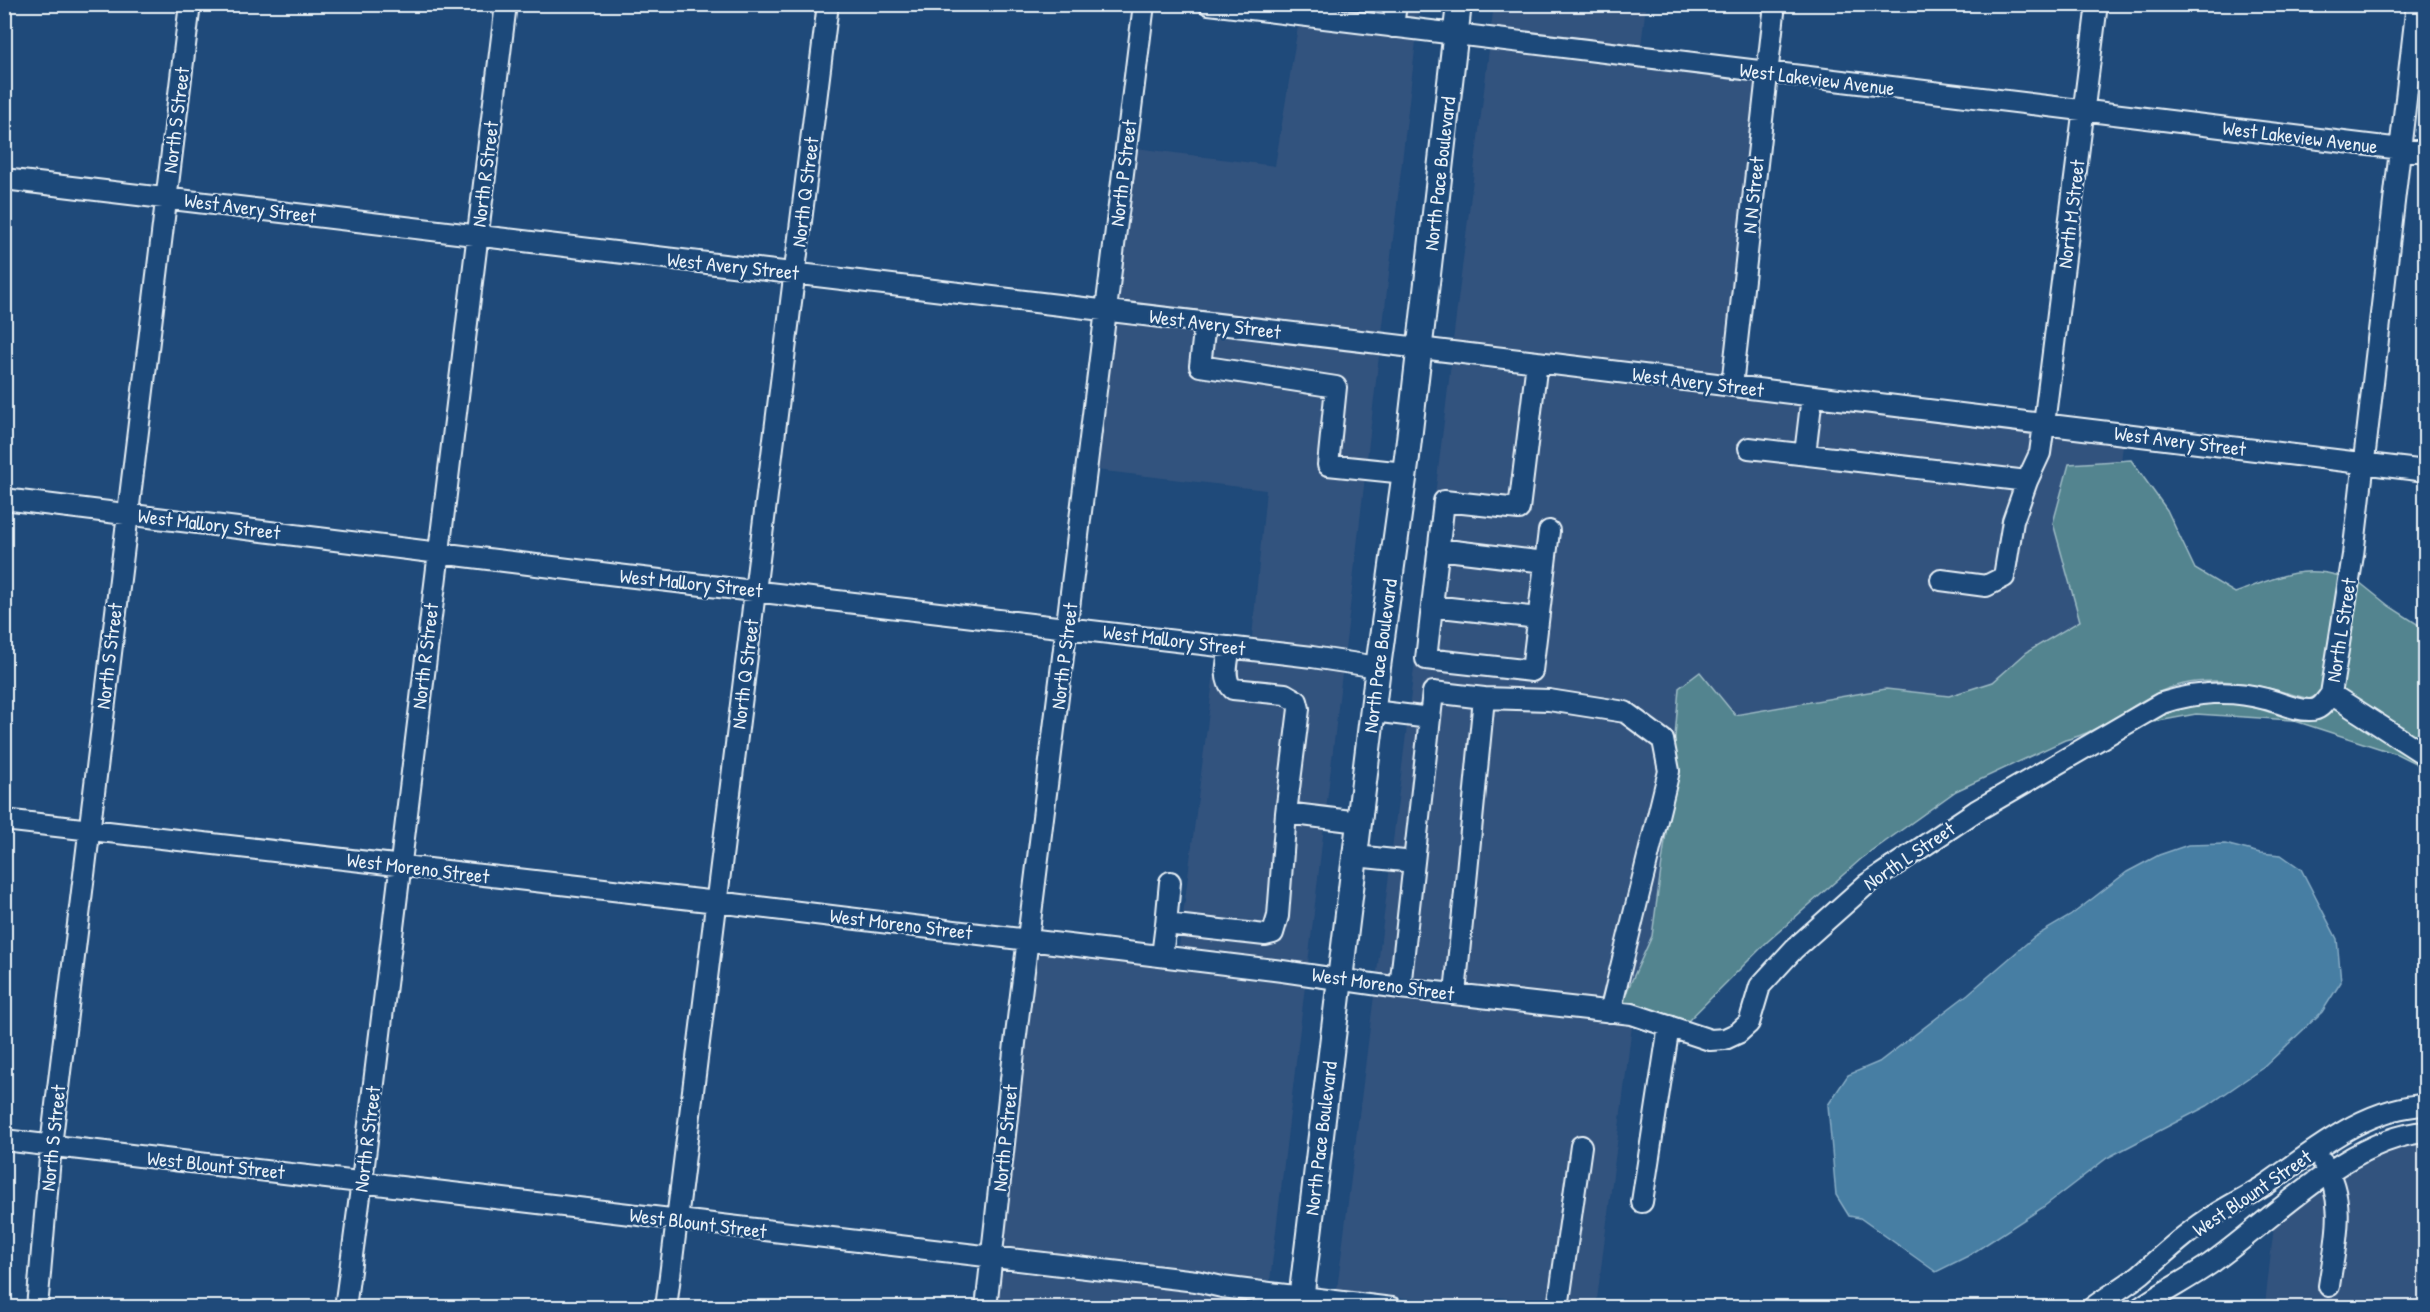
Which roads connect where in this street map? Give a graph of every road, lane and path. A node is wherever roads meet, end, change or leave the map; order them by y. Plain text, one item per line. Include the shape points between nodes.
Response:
1 (190, 4) edge
2 (506, 4) edge
3 (828, 4) edge
4 (1144, 4) edge
5 (1209, 4) edge
6 (1396, 4) edge
7 (1459, 4) edge
8 (1775, 4) edge
9 (2097, 4) edge
10 (2417, 4) edge
11 (1279, 9) edge
12 (1394, 27) junction
13 (1455, 35) junction
14 (1767, 73) junction
15 (2084, 110) junction
16 (2399, 149) junction
17 (2426, 152) edge
18 (4, 179) edge
19 (167, 198) junction
20 (478, 236) junction
21 (795, 273) junction
22 (1106, 311) junction
23 (1205, 323) junction
24 (1419, 349) junction
25 (1537, 362) junction
26 (1732, 386) junction
27 (1812, 396) junction
28 (2044, 424) junction
29 (1749, 448) dead end
30 (1805, 454) junction
31 (2362, 464) junction
32 (2426, 471) edge
33 (1405, 473) junction
34 (2027, 481) junction
35 (4, 499) edge
36 (128, 514) junction
37 (1549, 531) dead end
38 (1438, 549) junction
39 (438, 552) junction
40 (1545, 562) junction
41 (1941, 580) dead end
42 (756, 590) junction
43 (1432, 606) junction
44 (1538, 618) junction
45 (1068, 628) junction
46 (1230, 647) junction
47 (1378, 667) junction
48 (2331, 693) junction
49 (1484, 698) junction
50 (1373, 711) junction
51 (1430, 718) junction
52 (2426, 757) edge
53 (1286, 813) junction
54 (4, 820) edge
55 (1359, 822) junction
56 (89, 829) junction
57 (1355, 856) junction
58 (1414, 862) junction
59 (400, 867) junction
60 (1170, 882) dead end
61 (717, 902) junction
62 (1166, 924) junction
63 (1028, 940) junction
64 (1162, 956) junction
65 (1340, 979) junction
66 (1760, 986) joint
67 (1400, 988) junction
68 (1455, 994) junction
69 (1610, 1012) junction
70 (1669, 1026) junction
71 (2426, 1105) edge
72 (2426, 1132) edge
73 (4, 1140) edge
74 (51, 1146) junction
75 (1581, 1146) dead end
76 (2315, 1150) junction
77 (2330, 1173) junction
78 (362, 1181) junction
79 (1642, 1202) dead end
80 (677, 1221) junction
81 (992, 1258) junction
82 (2329, 1286) dead end
83 (1301, 1302) edge
84 (37, 1308) edge
85 (345, 1308) edge
86 (666, 1308) edge
87 (986, 1308) edge
88 (1392, 1308) edge
89 (1558, 1308) edge
90 (2092, 1308) edge
91 (2140, 1308) edge

1 - 19 street, North S Street
2 - 20 street, North R Street
3 - 21 street, North Q Street
4 - 22 street, North P Street
5 - 11 street, West Lakeview Avenue
6 - 12 street
7 - 13 main road, North Pace Boulevard
8 - 14 street, N N Street
9 - 15 street, North M Street
10 - 16 street, North L Street
11 - 12 street, West Lakeview Avenue
12 - 13 street, West Lakeview Avenue
13 - 14 street, West Lakeview Avenue
13 - 24 main road, North Pace Boulevard
14 - 15 street, West Lakeview Avenue
14 - 26 street, N N Street
15 - 16 street, West Lakeview Avenue
15 - 28 street, North M Street
16 - 17 street, West Lakeview Avenue
16 - 31 street, North L Street
18 - 19 street, West Avery Street
19 - 20 street, West Avery Street
19 - 36 street, North S Street
20 - 21 street, West Avery Street
20 - 39 street, North R Street
21 - 22 street, West Avery Street
21 - 42 street, North Q Street
22 - 23 street, West Avery Street
22 - 45 street, North P Street
23 - 24 street, West Avery Street
23 - 33 street via 1200,366 1336,387 1328,465
24 - 25 street, West Avery Street
24 - 33 main road, North Pace Boulevard
25 - 26 street, West Avery Street
25 - 38 street via 1519,509 1444,501
26 - 27 street, West Avery Street
27 - 28 street, West Avery Street
27 - 30 street
28 - 31 street, West Avery Street
28 - 34 street, North M Street via 2040,453
29 - 30 street
30 - 34 street
31 - 32 street, West Avery Street
31 - 48 street, North L Street via 2353,555
33 - 47 main road, North Pace Boulevard
34 - 41 street, North M Street via 2013,521 2004,577 1986,586
35 - 36 street, West Mallory Street
36 - 39 street, West Mallory Street
36 - 56 street, North S Street
37 - 40 street
38 - 40 street
38 - 43 street
39 - 42 street, West Mallory Street
39 - 59 street, North R Street
40 - 44 street
42 - 45 street, West Mallory Street
42 - 61 street, North Q Street
43 - 44 street
43 - 44 street via 1426,659 1532,671
45 - 46 street, West Mallory Street
45 - 63 street, North P Street
46 - 47 street, West Mallory Street
46 - 53 street via 1226,677 1233,689 1285,694 1297,701
47 - 50 main road, North Pace Boulevard
48 - 52 street
48 - 66 street, North L Street via 2319,709 2308,711 2254,695 2216,691 2162,703 1976,811 1867,884 1794,948
49 - 51 street via 1433,692
49 - 68 street
49 - 69 street via 1549,700 1624,712 1663,740 1669,771
50 - 51 street
50 - 55 main road, North Pace Boulevard
51 - 58 street
53 - 55 street
53 - 62 street via 1278,916 1273,933
54 - 56 street, West Moreno Street
55 - 57 main road, North Pace Boulevard
56 - 59 street, West Moreno Street
56 - 74 street, North S Street
57 - 58 street
57 - 65 main road, North Pace Boulevard
58 - 67 street
59 - 61 street, West Moreno Street
59 - 78 street, North R Street
60 - 62 street
61 - 63 street, West Moreno Street
61 - 80 street, North Q Street
62 - 64 street
63 - 64 street, West Moreno Street
63 - 81 street, North P Street
64 - 65 street, West Moreno Street
65 - 67 street, West Moreno Street
65 - 83 main road, North Pace Boulevard
66 - 70 street, West Moreno Street via 1749,1023 1725,1039 1704,1039
67 - 68 street, West Moreno Street
68 - 69 street, West Moreno Street
69 - 70 street, West Moreno Street via 1632,1014
70 - 79 street
71 - 76 street, West Blount Street via 2370,1118
72 - 77 street, West Blount Street via 2378,1145
73 - 74 street, West Blount Street
74 - 78 street, West Blount Street
74 - 84 street, North S Street
75 - 89 street
76 - 77 street
76 - 90 street, West Blount Street via 2217,1214
77 - 82 street via 2337,1191 2339,1219
77 - 91 street, West Blount Street via 2209,1265
78 - 80 street, West Blount Street
78 - 85 street, North R Street
80 - 81 street, West Blount Street
80 - 86 street, North Q Street
81 - 83 street, West Blount Street via 1196,1281
81 - 87 street, North P Street
83 - 88 street, West Blount Street

